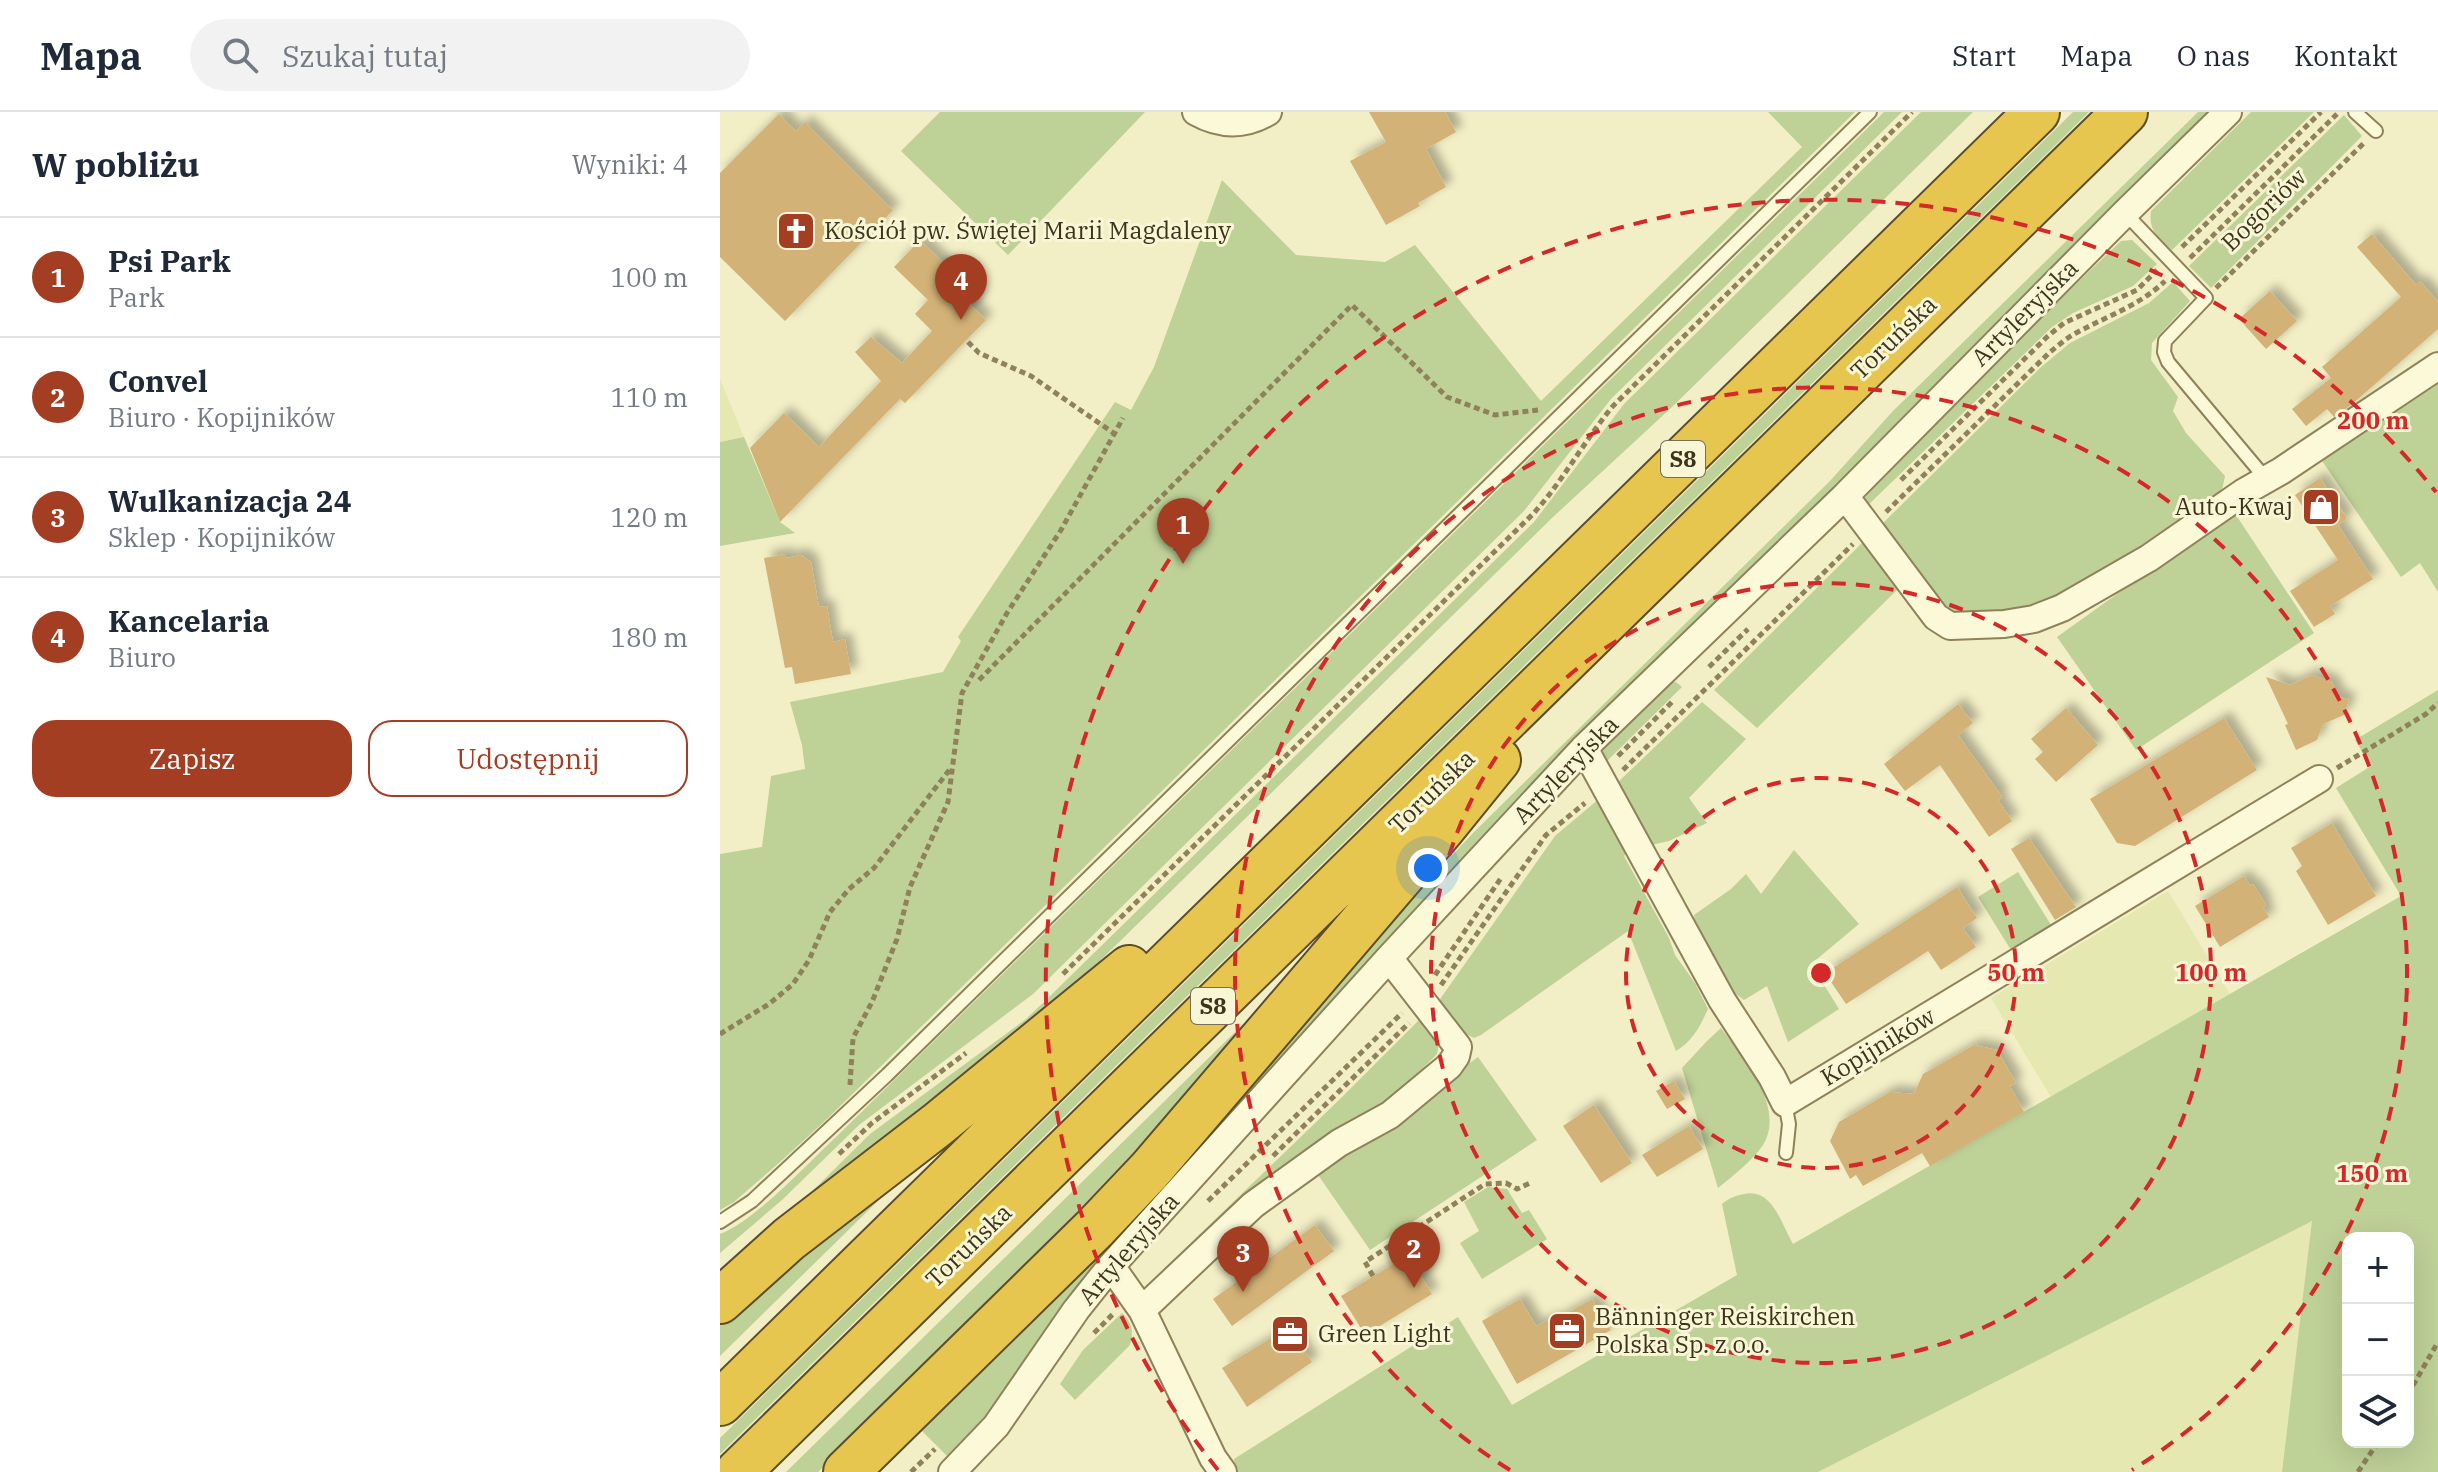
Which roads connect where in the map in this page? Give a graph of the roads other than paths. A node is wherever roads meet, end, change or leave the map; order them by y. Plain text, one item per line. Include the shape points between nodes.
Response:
1 (1196, 112) edge
2 (1268, 112) edge
3 (1870, 112) edge
4 (2037, 112) edge
5 (2125, 112) edge
6 (2228, 112) edge
7 (2355, 112) edge
8 (2376, 131) road end
9 (2125, 213) junction
10 (2438, 366) edge
11 (2266, 479) junction
12 (1845, 496) junction
13 (1688, 541) junction
14 (1584, 748) junction
15 (2319, 779) road end
16 (1344, 791) junction
17 (1389, 958) junction
18 (1785, 1103) junction
19 (1786, 1153) dead end
20 (720, 1222) edge
21 (1111, 1266) junction
22 (720, 1301) edge
23 (1137, 1302) junction
24 (720, 1403) edge
25 (738, 1472) edge
26 (846, 1472) edge
27 (952, 1472) edge
28 (1223, 1472) edge

1 - 2 street via 1224,123 1246,122
3 - 20 lane via 848,1110 752,1201
4 - 16 highway, S8
5 - 13 highway, Toruńska / S8
6 - 9 street, Artyleryjska
7 - 8 lane
9 - 11 lane via 2206,298 2165,341 2168,362
9 - 12 street, Artyleryjska
10 - 11 street
11 - 12 street via 2149,558 2062,608 2004,624 1950,626 1936,617
12 - 14 street, Artyleryjska
13 - 25 highway, Toruńska / S8
13 - 26 highway via 1597,641 1149,1171
14 - 17 street, Artyleryjska
14 - 18 street via 1722,1000
15 - 18 street, Kopijników
16 - 22 highway via 1249,873 789,1239
16 - 24 highway, S8
17 - 21 street, Artyleryjska
17 - 23 street via 1458,1047 1449,1066 1390,1115 1339,1143 1253,1205
18 - 19 lane
21 - 23 street
21 - 27 street, Artyleryjska via 996,1426
23 - 28 street

